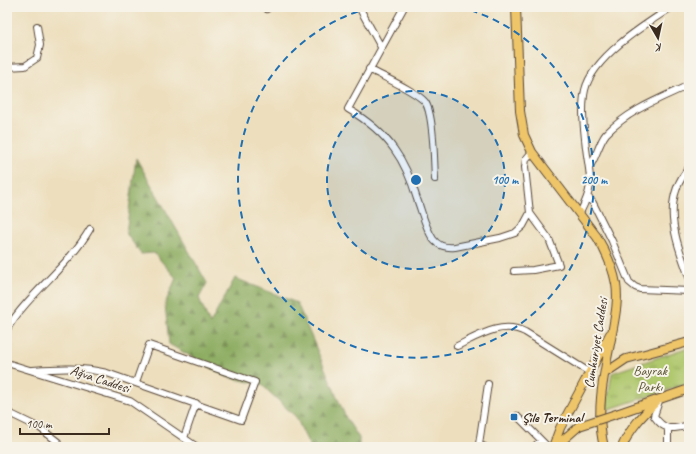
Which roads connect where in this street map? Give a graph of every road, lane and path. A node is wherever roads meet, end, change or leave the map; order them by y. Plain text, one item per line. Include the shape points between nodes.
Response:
1 (359, 7) edge
2 (404, 7) edge
3 (516, 7) edge
4 (672, 7) edge
5 (37, 26) dead end
6 (381, 47) junction
7 (7, 67) edge
8 (369, 69) junction
9 (689, 85) edge
10 (532, 152) junction
11 (589, 167) junction
12 (689, 168) edge
13 (436, 178) dead end
14 (588, 197) junction
15 (530, 213) junction
16 (580, 213) junction
17 (90, 229) dead end
18 (514, 271) dead end
19 (689, 277) edge
20 (689, 291) edge
21 (613, 328) junction
22 (7, 329) edge
23 (689, 342) edge
24 (457, 346) dead end
25 (608, 354) junction
26 (626, 359) junction
27 (9, 364) edge
28 (33, 370) junction
29 (589, 372) junction
30 (605, 373) junction
31 (136, 382) junction
32 (488, 384) dead end
33 (689, 389) edge
34 (659, 399) junction
35 (196, 403) junction
36 (7, 412) edge
37 (517, 416) dead end
38 (689, 425) edge
39 (668, 429) junction
40 (184, 438) junction
41 (541, 440) junction
42 (59, 446) edge
43 (603, 446) edge
44 (66, 447) edge
45 (197, 447) edge
46 (485, 447) edge
47 (534, 447) edge
48 (548, 447) edge
49 (554, 447) edge
50 (622, 447) edge
51 (668, 447) edge

1 - 6 street
2 - 6 street
3 - 10 main road, Cumhuriyet Caddesi via 522,124
4 - 11 street via 638,30 600,63 591,75 585,90 583,107
5 - 7 street via 40,45 37,58 26,66
6 - 8 street
8 - 13 street via 420,96 427,105 431,117
8 - 15 street via 348,109 375,128 394,148 412,183 426,224 436,242 446,247 455,247 512,235 521,229
9 - 11 street via 638,108 625,118 604,137
10 - 15 street via 526,159 525,167
10 - 16 main road, Cumhuriyet Caddesi
11 - 14 street via 592,185
12 - 19 street via 677,186 672,214 676,240
14 - 16 street
14 - 20 street via 595,206 633,286 640,289
15 - 18 street via 549,239 559,265
16 - 21 main road, Cumhuriyet Caddesi via 604,248 613,272 617,298
17 - 22 street via 81,245 31,298
21 - 25 main road, Cumhuriyet Caddesi
21 - 29 main road
23 - 26 main road
24 - 29 street via 500,328 515,328
25 - 26 main road
25 - 30 main road, Cumhuriyet Caddesi
26 - 30 main road
27 - 28 street, Ağva Caddesi
28 - 31 street via 91,369
28 - 40 street, Ağva Caddesi via 130,401
29 - 49 main road via 560,428
30 - 43 main road, Cumhuriyet Caddesi via 599,413
31 - 35 street
31 - 35 street via 149,345 255,382 241,420
32 - 46 street via 479,444
33 - 34 main road
34 - 39 street via 654,416
34 - 49 main road, bridge via 579,426
34 - 50 main road via 637,420
35 - 40 street
36 - 42 street via 40,428 58,442
37 - 41 street
38 - 39 street
39 - 51 street
40 - 45 street, Ağva Caddesi
41 - 47 street
41 - 48 street
42 - 44 street

